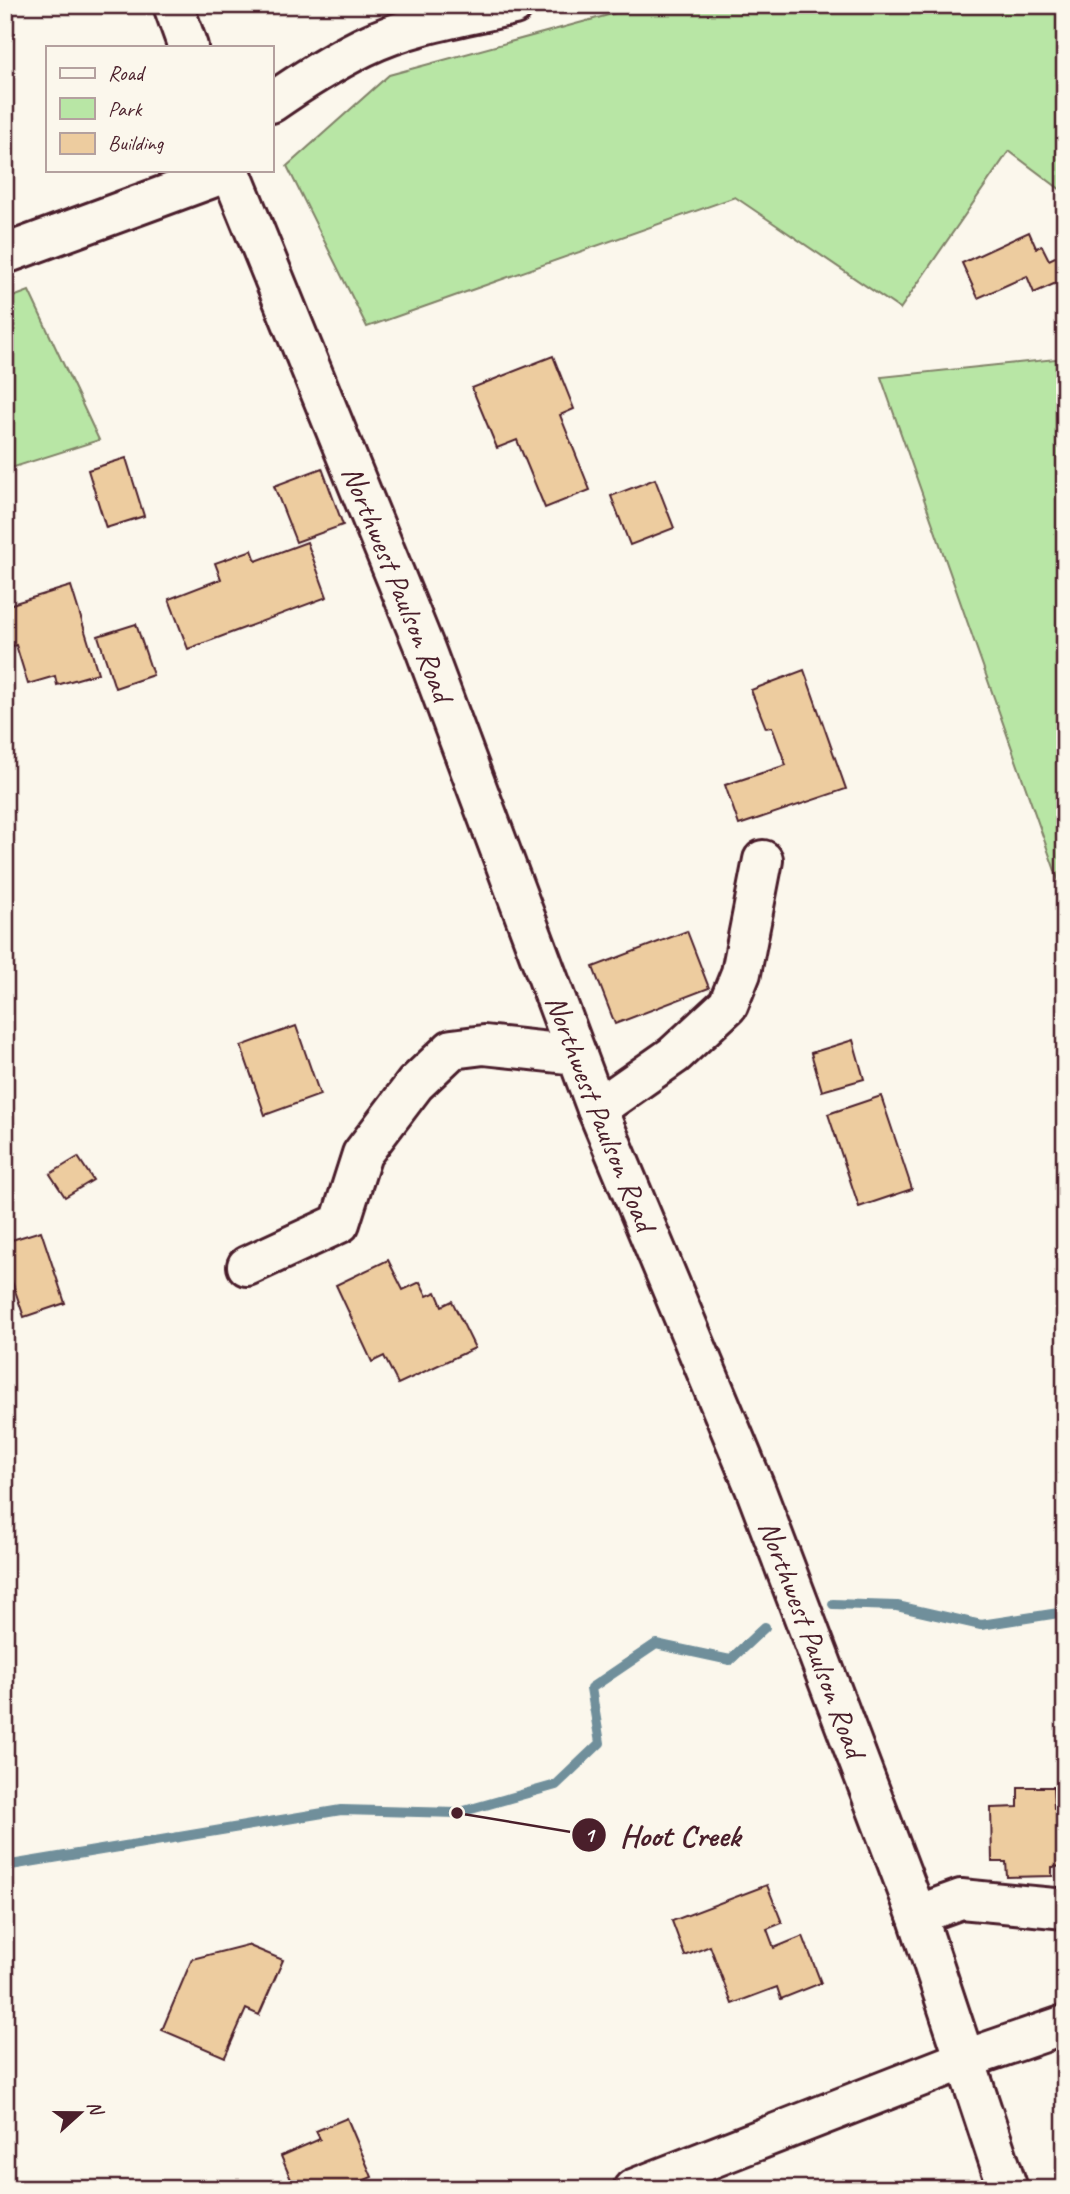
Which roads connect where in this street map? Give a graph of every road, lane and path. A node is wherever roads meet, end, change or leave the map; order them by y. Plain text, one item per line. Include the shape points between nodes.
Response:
1 (173, 5) edge
2 (514, 5) edge
3 (188, 46) edge
4 (273, 102) edge
5 (226, 172) edge
6 (232, 172) edge
7 (5, 254) edge
8 (763, 860) dead end
9 (576, 1055) junction
10 (597, 1109) junction
11 (247, 1266) dead end
12 (1065, 1909) edge
13 (917, 1915) junction
14 (1065, 2025) edge
15 (966, 2059) junction
16 (633, 2189) edge
17 (1008, 2189) edge

1 - 3 street
2 - 4 street via 429,24 365,46
5 - 7 street
6 - 9 street, Northwest Paulson Road via 425,649
8 - 10 street via 741,973 728,1005 674,1055
9 - 10 street, Northwest Paulson Road
9 - 11 street via 484,1045 452,1049 415,1084 362,1154 340,1223
10 - 13 street, Northwest Paulson Road via 755,1488
12 - 13 street via 961,1899
13 - 15 street, Northwest Paulson Road
14 - 15 street
15 - 16 street
15 - 17 street, Northwest Paulson Road

